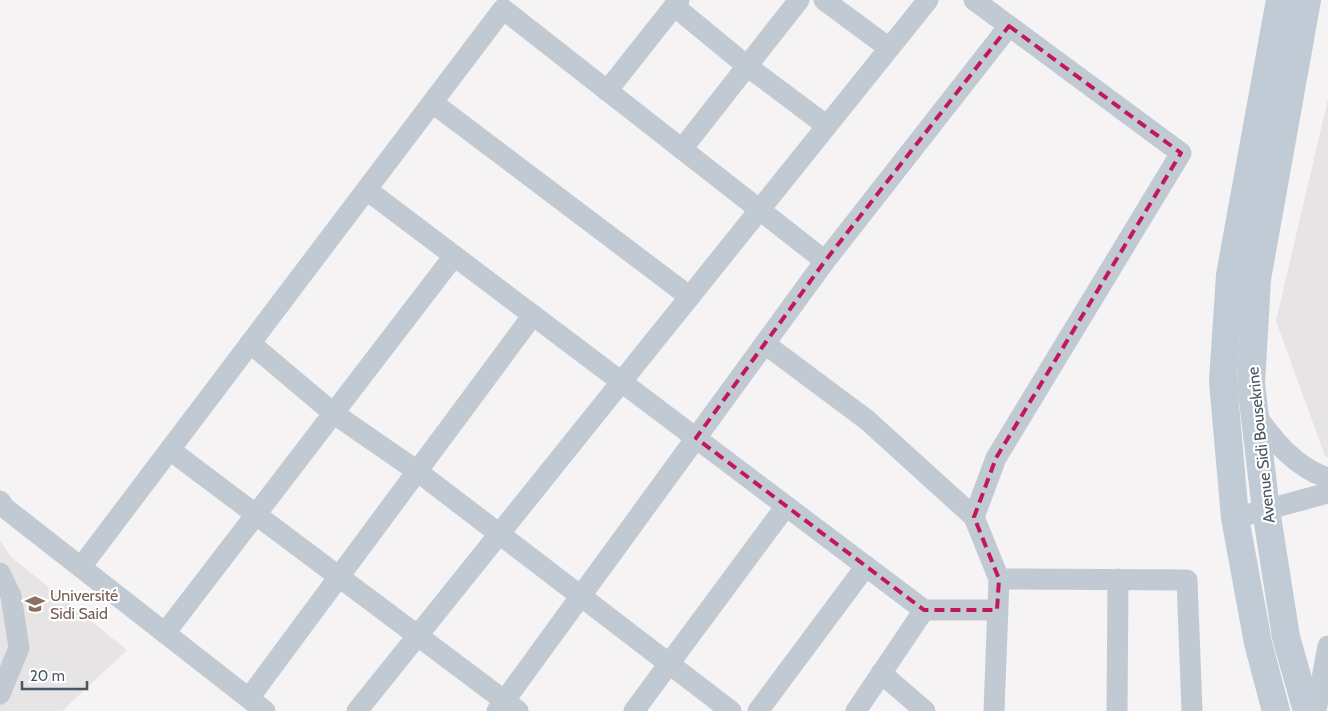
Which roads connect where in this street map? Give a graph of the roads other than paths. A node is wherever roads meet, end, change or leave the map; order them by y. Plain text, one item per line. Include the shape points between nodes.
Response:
1 (799, 0) edge
2 (824, 0) edge
3 (928, 0) edge
4 (974, 0) edge
5 (1280, 0) edge
6 (1307, 0) edge
7 (677, 3) edge
8 (1009, 26) junction
9 (889, 48) junction
10 (747, 66) junction
11 (608, 91) junction
12 (433, 103) junction
13 (827, 126) junction
14 (682, 149) junction
15 (367, 190) junction
16 (759, 210) junction
17 (454, 256) junction
18 (825, 261) junction
19 (690, 297) junction
20 (533, 315) junction
21 (250, 344) junction
22 (764, 344) junction
23 (621, 382) junction
24 (333, 413) junction
25 (1255, 414) junction
26 (696, 438) junction
27 (170, 450) junction
28 (417, 471) junction
29 (1328, 478) edge
30 (1328, 492) edge
31 (0, 501) edge
32 (786, 506) junction
33 (1266, 510) junction
34 (256, 514) junction
35 (974, 517) junction
36 (1235, 518) junction
37 (499, 534) junction
38 (866, 566) junction
39 (81, 567) junction
40 (0, 573) edge
41 (339, 577) junction
42 (999, 579) junction
43 (1118, 579) junction
44 (581, 595) junction
45 (924, 610) junction
46 (997, 610) junction
47 (165, 633) junction
48 (418, 635) junction
49 (1328, 646) edge
50 (670, 663) junction
51 (881, 673) junction
52 (0, 694) edge
53 (257, 704) edge
54 (506, 708) edge
55 (357, 711) edge
56 (634, 711) edge
57 (731, 711) edge
58 (758, 711) edge
59 (856, 711) edge
60 (925, 711) edge
61 (994, 711) edge
62 (1117, 711) edge
63 (1192, 711) edge
64 (1276, 711) edge
65 (1307, 711) edge
66 (1316, 711) edge

1 - 10 street
2 - 9 street
3 - 9 street
4 - 8 street
5 - 36 main road via 1230,274 1223,381
6 - 25 main road, Avenue Sidi Bousekrine via 1257,279 1252,384
7 - 10 street
7 - 11 street
8 - 18 street
8 - 35 street via 1181,153 996,458
9 - 13 street
10 - 13 street
10 - 14 street
11 - 12 street via 503,9
11 - 14 street
12 - 15 street
12 - 19 street
13 - 16 street
14 - 16 street
15 - 17 street
15 - 21 street
16 - 18 street
16 - 19 street
17 - 20 street
17 - 24 street
18 - 22 street
19 - 23 street
20 - 23 street
20 - 28 street
21 - 24 street
21 - 27 street
22 - 26 street
22 - 35 street via 867,420
23 - 26 street
23 - 37 street
24 - 28 street
24 - 34 street
25 - 29 street via 1273,440 1296,461
25 - 33 main road, Avenue Sidi Bousekrine
26 - 32 street
26 - 44 street
27 - 34 street
27 - 39 street
28 - 37 street
28 - 41 street
30 - 33 street
31 - 39 street
32 - 38 street
32 - 50 street
33 - 36 street
33 - 65 main road, Avenue Sidi Bousekrine via 1286,637
34 - 41 street
34 - 47 street
35 - 42 street
36 - 64 main road via 1258,643
37 - 44 street
37 - 48 street
38 - 45 street
38 - 58 street
39 - 47 street
40 - 52 street via 11,596 18,648
41 - 48 street
41 - 53 street
42 - 43 street
42 - 46 street
43 - 62 street
43 - 63 street via 1187,580
44 - 50 street
44 - 54 street
45 - 46 street
45 - 51 street
46 - 61 street
47 - 53 street
48 - 54 street
48 - 55 street
49 - 66 street
50 - 56 street
50 - 57 street
51 - 59 street
51 - 60 street

